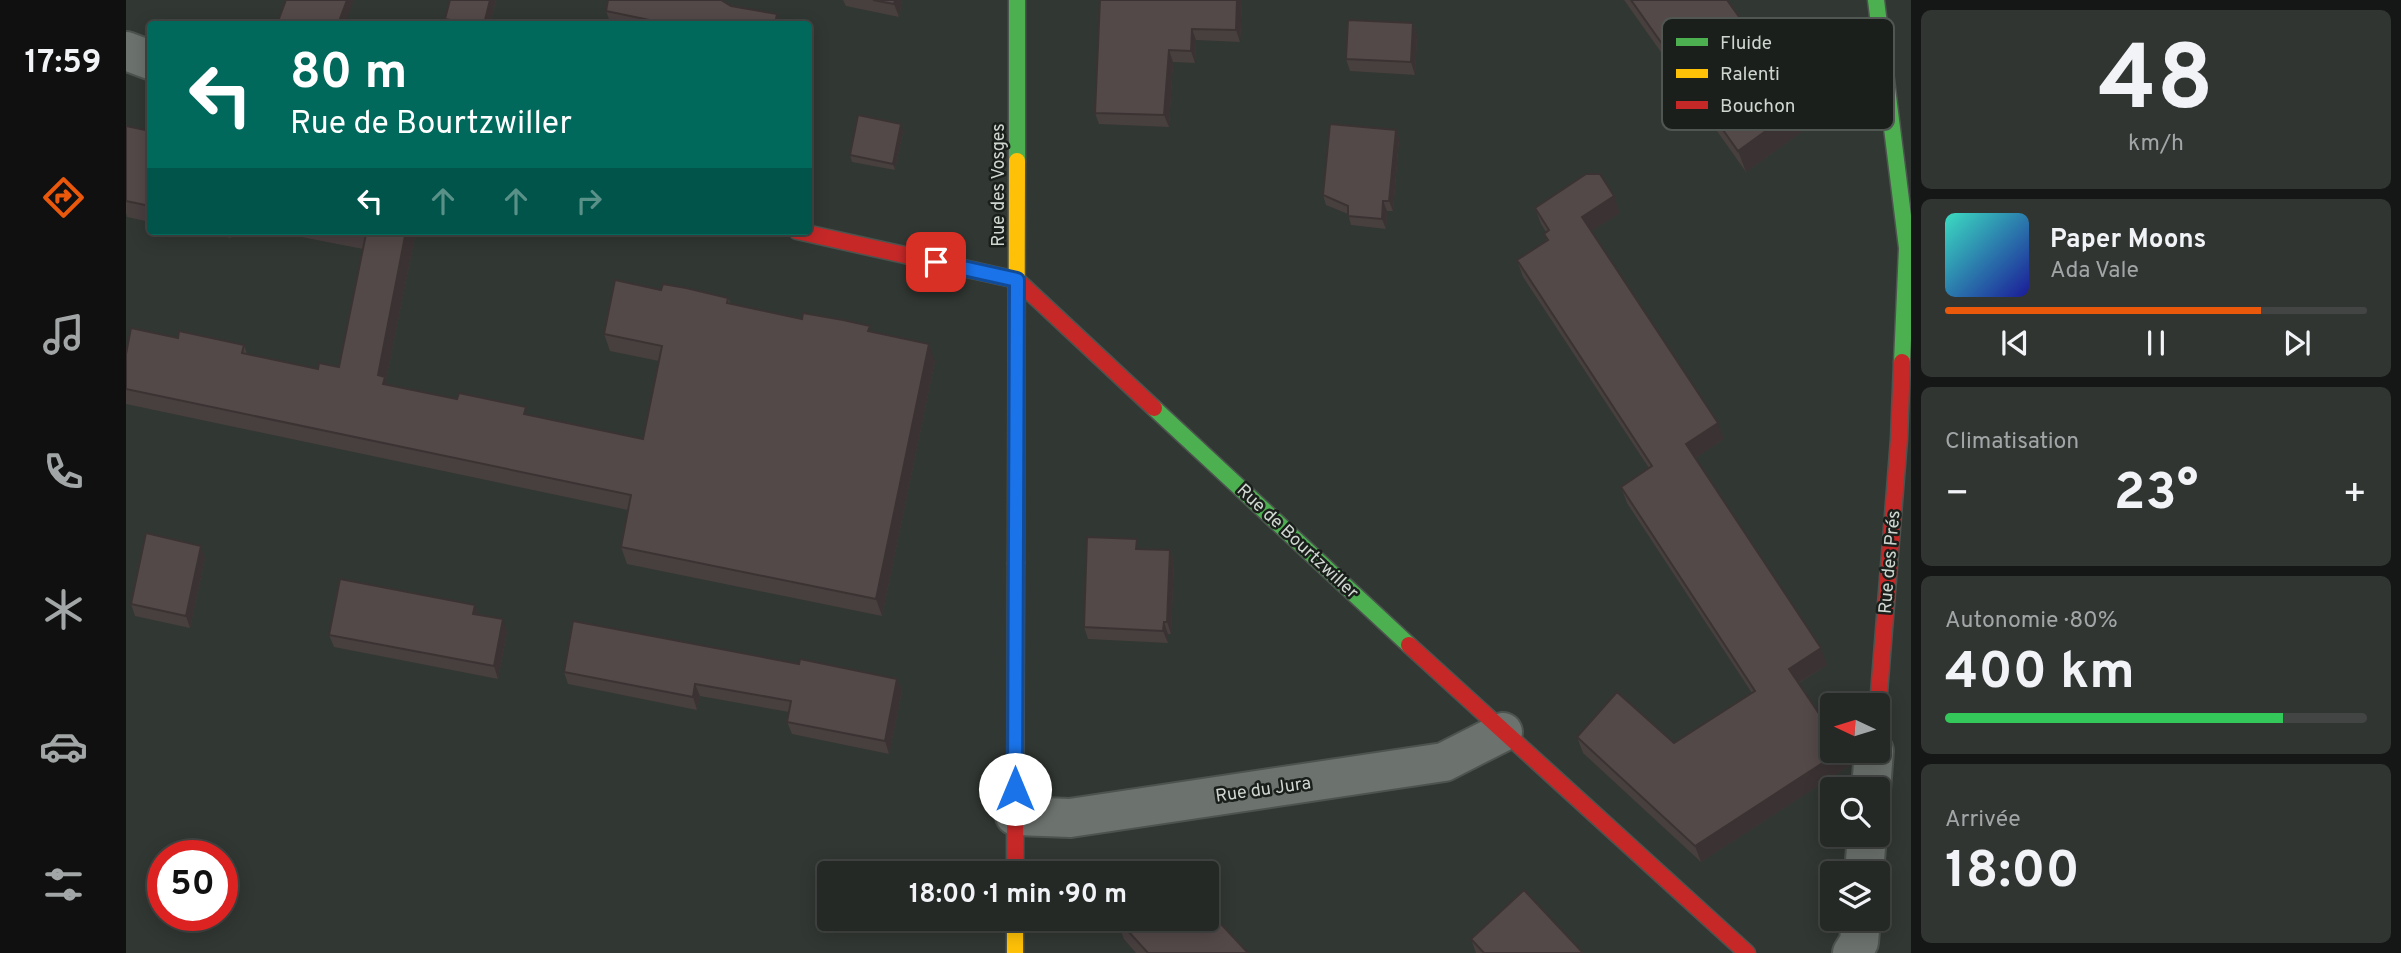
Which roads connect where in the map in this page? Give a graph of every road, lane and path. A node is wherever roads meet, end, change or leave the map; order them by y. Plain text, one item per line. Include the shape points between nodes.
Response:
1 (1017, 0) edge
2 (1876, 0) edge
3 (1878, 18) edge
4 (126, 51) edge
5 (147, 59) edge
6 (1892, 130) edge
7 (812, 234) edge
8 (1017, 280) junction
9 (1905, 439) edge
10 (1879, 693) edge
11 (1503, 732) junction
12 (1015, 816) junction
13 (1015, 861) edge
14 (1015, 931) edge
15 (1860, 931) edge
16 (1015, 953) edge
17 (1747, 953) edge
18 (1852, 953) edge

1 - 8 street, Rue des Vosges
2 - 3 street, Rue des Prés
4 - 5 street
6 - 9 street, Rue des Prés via 1907,247
7 - 8 street
8 - 11 street, Rue de Bourtzwiller
8 - 12 street, Rue des Vosges
9 - 10 street, Rue des Prés
11 - 12 street, Rue du Jura via 1444,762 1070,817
11 - 17 street, Rue de Bourtzwiller
12 - 13 street, Rue des Vosges
14 - 16 street
15 - 18 street

